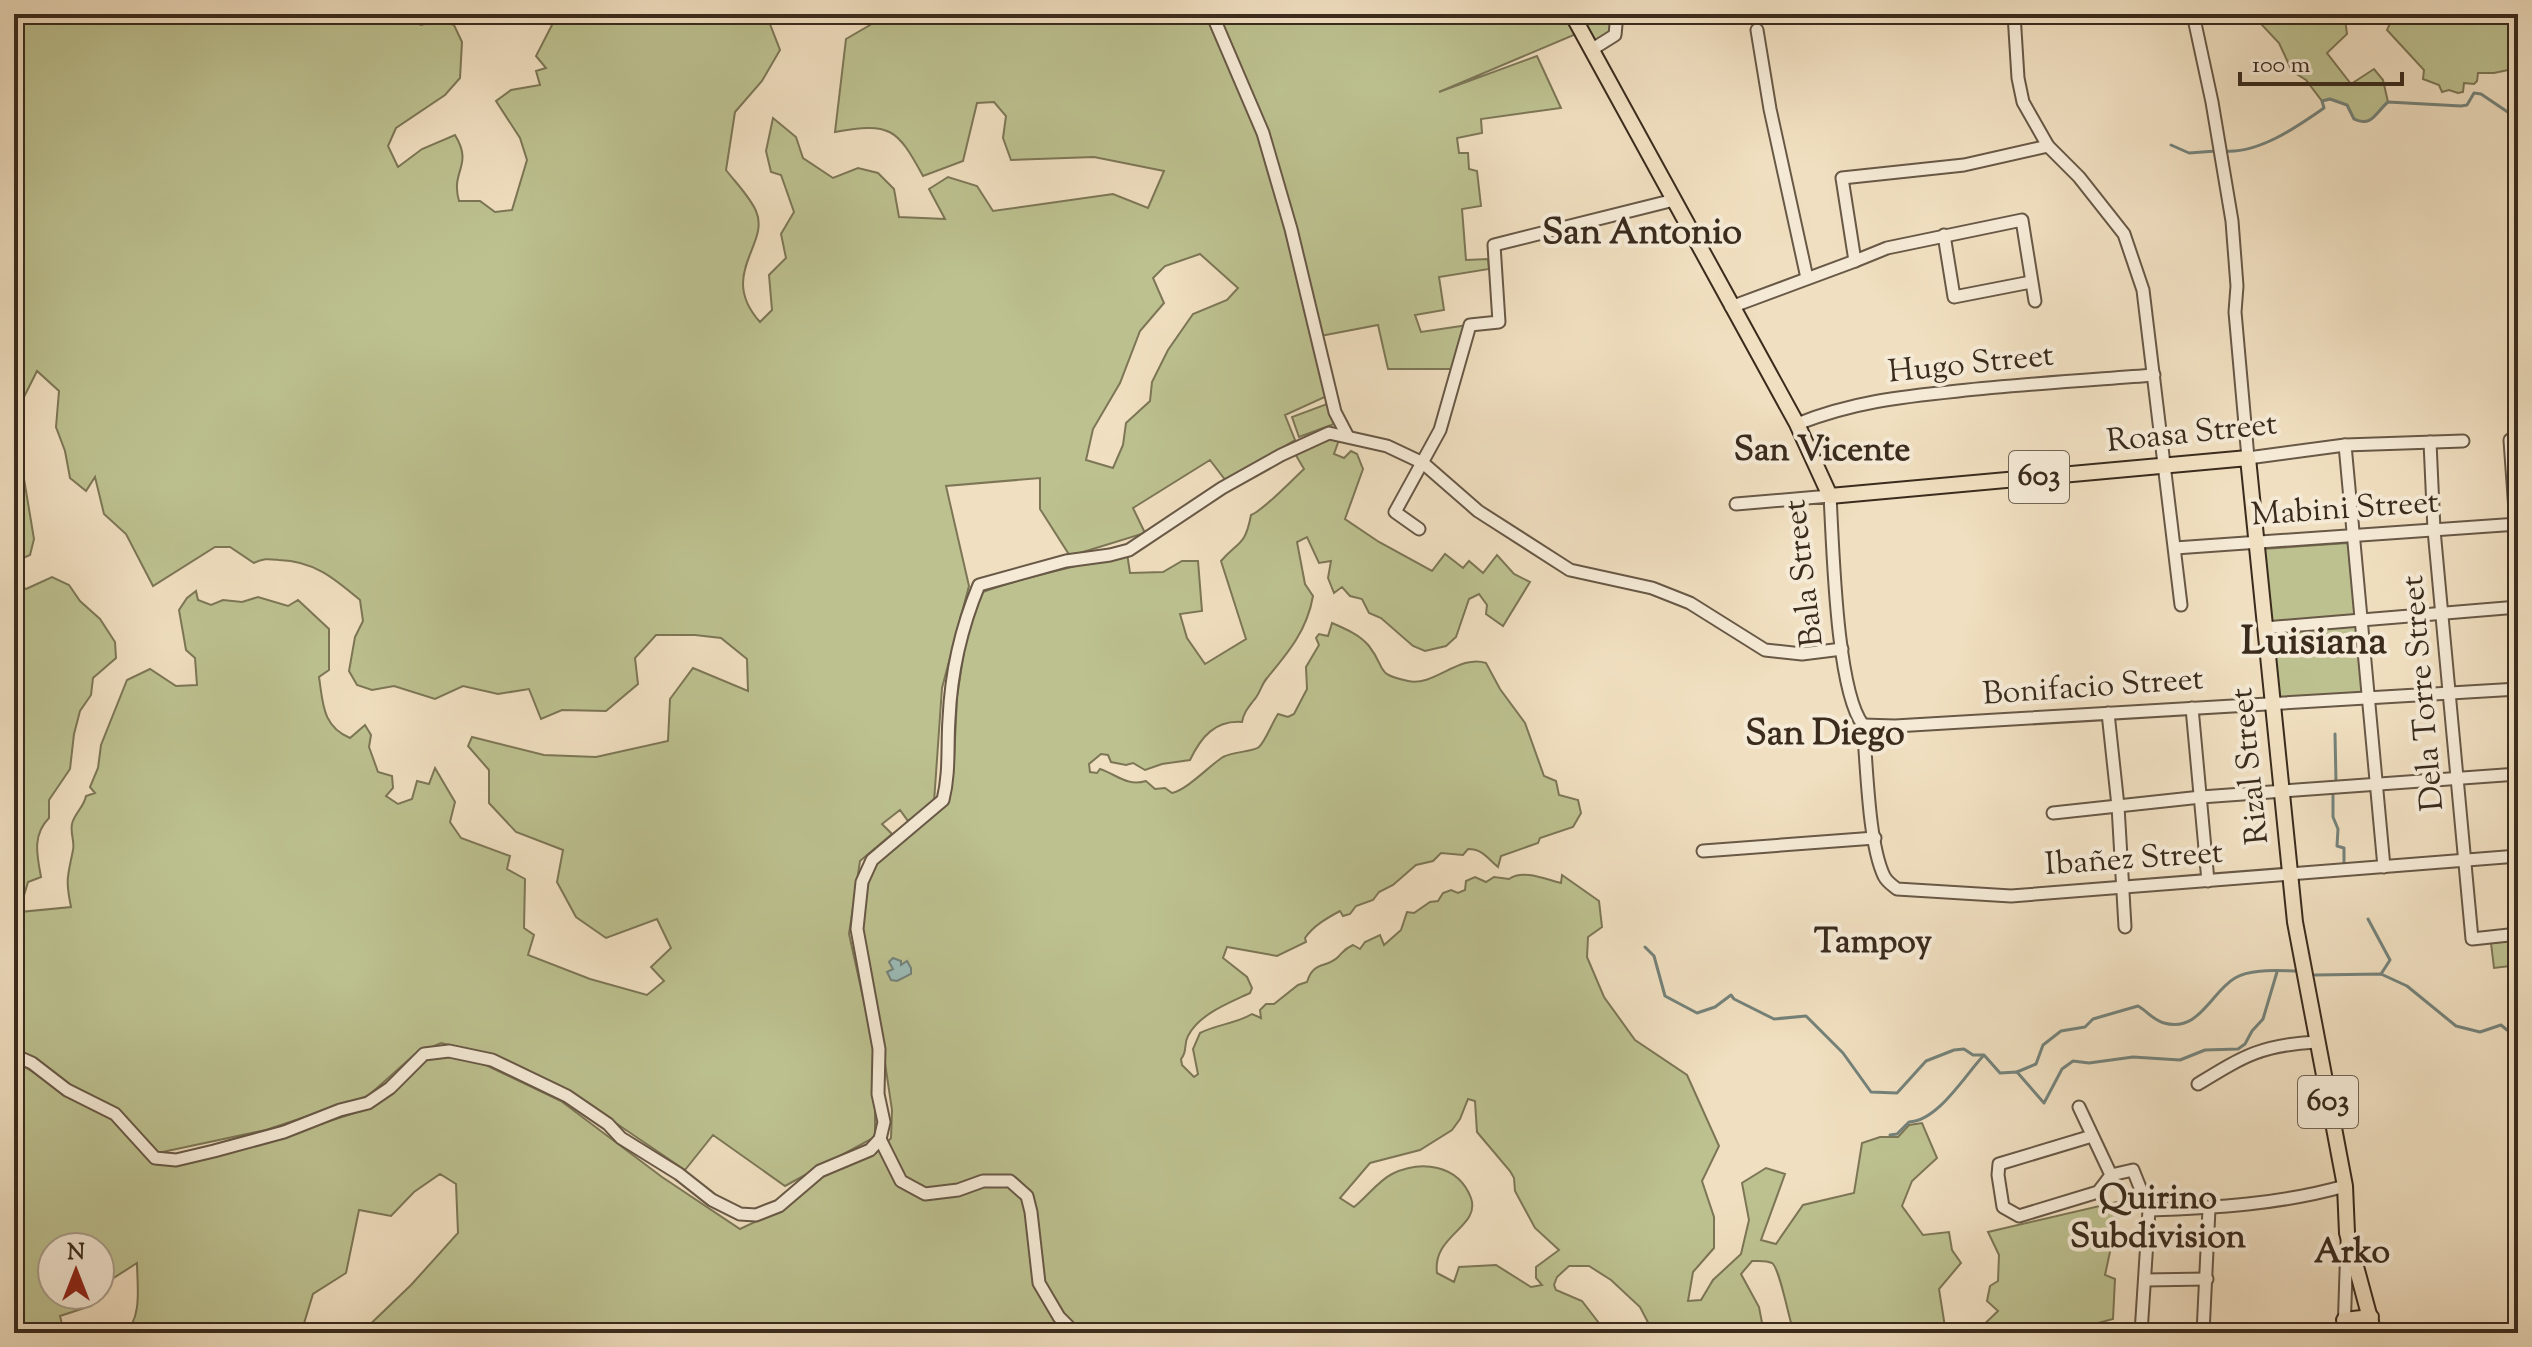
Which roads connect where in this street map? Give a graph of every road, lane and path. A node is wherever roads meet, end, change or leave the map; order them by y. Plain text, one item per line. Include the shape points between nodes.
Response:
1 (1212, 14) edge
2 (1572, 14) edge
3 (1617, 14) edge
4 (2014, 14) edge
5 (2193, 14) edge
6 (1757, 30) dead end
7 (1591, 50) junction
8 (2048, 146) junction
9 (1674, 200) junction
10 (1944, 235) junction
11 (1855, 261) junction
12 (1807, 278) junction
13 (2031, 282) junction
14 (2035, 301) dead end
15 (1731, 307) junction
16 (2154, 375) junction
17 (1797, 424) junction
18 (1347, 435) junction
19 (2514, 439) edge
20 (2463, 441) dead end
21 (2430, 442) junction
22 (2345, 445) junction
23 (2248, 458) junction
24 (1423, 463) junction
25 (2163, 466) junction
26 (1830, 496) junction
27 (1736, 504) dead end
28 (2517, 524) edge
29 (1419, 529) dead end
30 (2434, 530) junction
31 (2352, 537) junction
32 (2255, 542) junction
33 (2175, 548) junction
34 (2518, 553) edge
35 (2181, 605) dead end
36 (2518, 607) edge
37 (2443, 612) junction
38 (2362, 619) junction
39 (2265, 628) junction
40 (1842, 649) junction
41 (2518, 689) edge
42 (2450, 693) junction
43 (2369, 697) junction
44 (2272, 703) junction
45 (2192, 708) junction
46 (2108, 713) junction
47 (1863, 725) junction
48 (2518, 774) edge
49 (2458, 780) junction
50 (2377, 786) junction
51 (2281, 791) junction
52 (2201, 797) junction
53 (2118, 806) junction
54 (2053, 813) dead end
55 (1875, 838) junction
56 (1703, 851) dead end
57 (2518, 856) edge
58 (2466, 861) junction
59 (2384, 867) junction
60 (2290, 874) junction
61 (2208, 881) junction
62 (2123, 888) junction
63 (1897, 889) joint
64 (2125, 927) dead end
65 (2518, 934) edge
66 (2316, 1042) junction
67 (14, 1055) edge
68 (2198, 1084) dead end
69 (2079, 1107) dead end
70 (2092, 1136) junction
71 (880, 1139) junction
72 (2111, 1175) junction
73 (2345, 1186) junction
74 (2209, 1209) junction
75 (2149, 1210) junction
76 (2347, 1233) junction
77 (2207, 1279) junction
78 (2145, 1280) junction
79 (2371, 1317) junction
80 (2344, 1327) edge
81 (1075, 1333) edge
82 (2141, 1333) edge
83 (2203, 1333) edge
84 (2374, 1333) edge

1 - 18 street via 1263,133 1335,412
2 - 7 main road, Bala Street
3 - 7 street via 1615,35
4 - 8 street via 2023,102
5 - 23 street via 2232,221
6 - 12 street
7 - 9 main road, Bala Street
8 - 11 street via 1964,165 1842,178
8 - 16 street via 2124,234 2143,290
9 - 15 main road, Bala Street
9 - 24 street via 1494,245 1499,322 1470,325 1440,430
10 - 11 street
10 - 13 street via 1954,297
10 - 13 street via 2022,220
11 - 12 street
12 - 15 street
13 - 14 street
15 - 17 main road, Bala Street
16 - 17 street, Hugo Street via 1895,398
16 - 25 street
17 - 26 main road, Bala Street
18 - 24 street
18 - 71 street via 1329,433 1281,455 1129,550 979,585 960,635 943,800 872,860 862,882 857,929 879,1049 878,1094 884,1122
19 - 28 street
20 - 21 street, Roasa Street
21 - 22 street, Roasa Street
21 - 30 street, Dela Torre Street
22 - 23 street, Roasa Street
22 - 31 street
23 - 25 main road, Roasa Street / 603
23 - 32 main road, Rizal Street / 603
24 - 29 street via 1395,512
24 - 40 street via 1478,511 1570,570 1677,598 1765,650 1802,654
25 - 26 main road, Roasa Street / 603
25 - 33 street
26 - 27 street, Roasa Street
26 - 40 street, Bala Street
28 - 30 street, Mabini Street
28 - 34 street
30 - 31 street, Mabini Street
30 - 37 street, Dela Torre Street
31 - 32 street, Mabini Street
31 - 38 street
32 - 33 street, Mabini Street
32 - 39 main road, Rizal Street / 603
33 - 35 street
36 - 37 street
37 - 38 street
37 - 42 street, Dela Torre Street
38 - 39 street
38 - 43 street
39 - 44 main road, Rizal Street / 603
40 - 47 street, Bala Street via 1856,715
41 - 42 street, Bonifacio Street
42 - 43 street, Bonifacio Street
42 - 49 street, Dela Torre Street
43 - 44 street, Bonifacio Street
43 - 50 street
44 - 45 street, Bonifacio Street
44 - 51 main road, Rizal Street / 603
45 - 46 street, Bonifacio Street
45 - 52 street
46 - 47 street, Bonifacio Street
46 - 53 street
47 - 55 street, Bala Street
48 - 49 street
49 - 50 street
49 - 58 street, Dela Torre Street
50 - 51 street
50 - 59 street
51 - 52 street
51 - 60 main road, Rizal Street / 603
52 - 53 street
52 - 61 street
53 - 54 street
53 - 62 street
55 - 56 street
55 - 63 street, Bala Street via 1883,874
57 - 58 street, Ibañez Street
58 - 59 street, Ibañez Street
58 - 65 street, Dela Torre Street via 2472,939
59 - 60 street, Ibañez Street
60 - 61 street, Ibañez Street
60 - 66 main road, Rizal Street / 603
61 - 62 street, Ibañez Street
62 - 63 street, Ibañez Street via 2011,896
62 - 64 street
66 - 68 street via 2280,1044 2245,1055
66 - 73 main road, 603
67 - 71 street via 115,1114 155,1158 176,1160 368,1103 424,1054 449,1051 492,1060 567,1096 621,1138 740,1214 756,1215 779,1206 820,1171 870,1150
69 - 70 street
70 - 72 street
70 - 72 street via 1999,1164 2003,1207 2019,1216 2098,1192
71 - 81 street via 901,1181 925,1194 983,1181 1010,1181 1027,1196 1039,1283
72 - 75 street via 2133,1170
73 - 74 street via 2311,1196
73 - 76 main road, 603
74 - 75 street
74 - 77 street
75 - 78 street
76 - 79 main road, 603
76 - 80 street
77 - 78 street
77 - 83 street
78 - 82 street
79 - 80 main road
79 - 84 main road, 603

